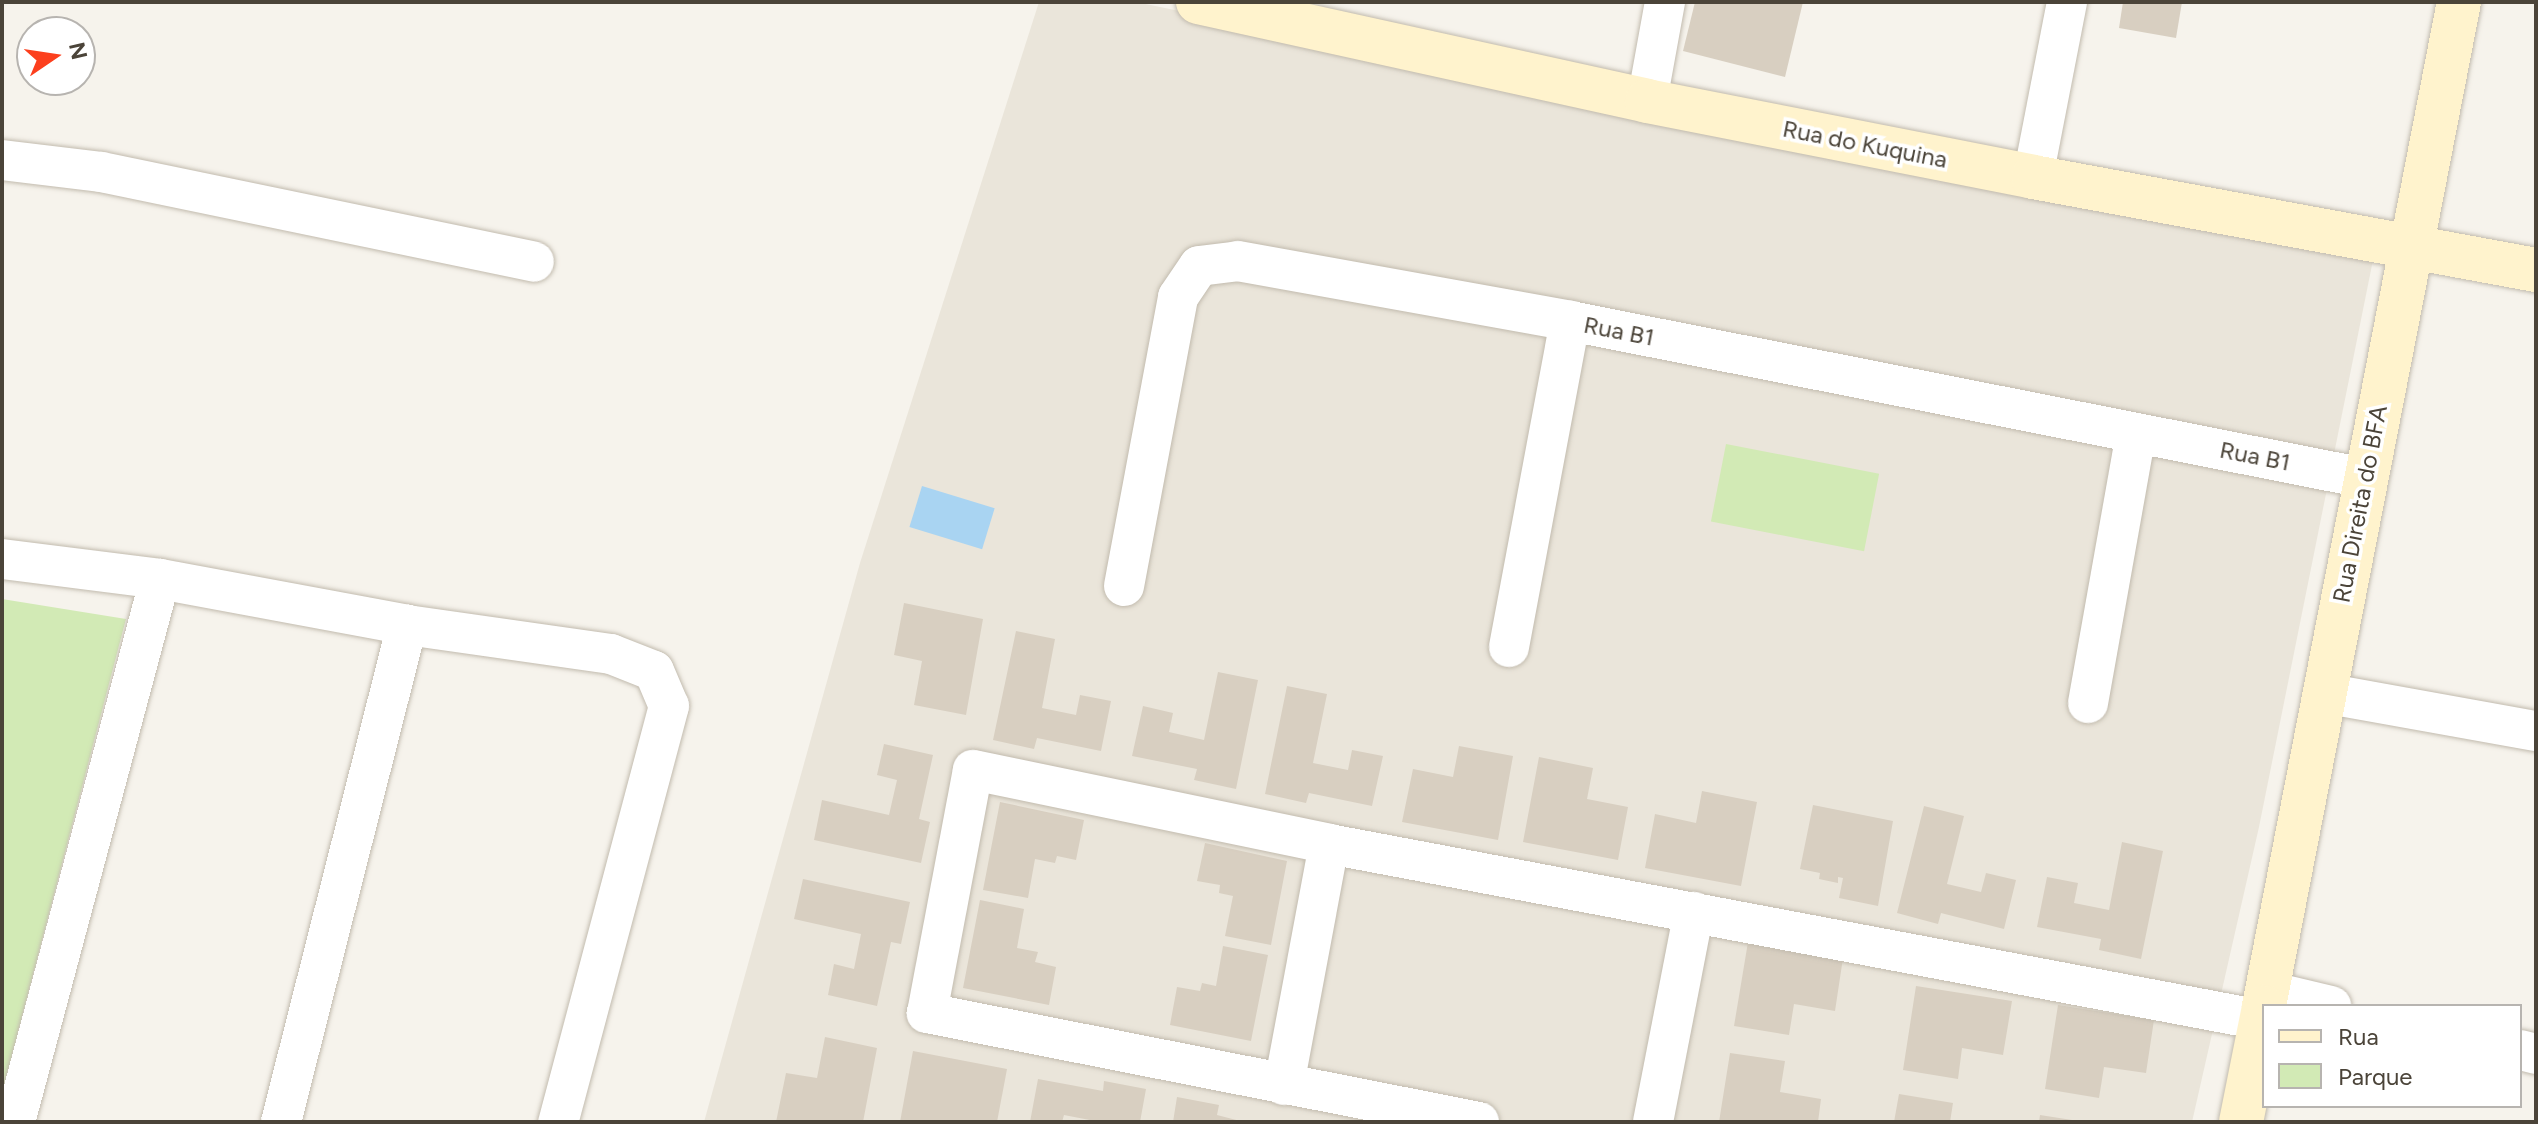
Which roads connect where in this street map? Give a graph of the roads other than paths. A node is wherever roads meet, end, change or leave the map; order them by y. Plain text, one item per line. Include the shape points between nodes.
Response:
1 (1198, 2) edge
2 (1665, 2) edge
3 (2067, 2) edge
4 (2459, 2) edge
5 (1647, 101) junction
6 (2, 160) edge
7 (2033, 177) junction
8 (2411, 245) junction
9 (534, 262) dead end
10 (2536, 270) edge
11 (1570, 321) junction
12 (2136, 433) junction
13 (2364, 478) junction
14 (2, 559) edge
15 (160, 579) junction
16 (1124, 586) dead end
17 (407, 625) junction
18 (1509, 647) dead end
19 (2324, 693) junction
20 (2088, 703) dead end
21 (2536, 731) edge
22 (1329, 844) junction
23 (1694, 912) junction
24 (2264, 1004) edge
25 (2262, 1006) edge
26 (2262, 1016) edge
27 (1284, 1085) junction
28 (15, 1122) edge
29 (281, 1122) edge
30 (558, 1122) edge
31 (1479, 1122) edge
32 (1653, 1122) edge
33 (2241, 1122) edge

1 - 5 street, Rua do Kuquina
2 - 5 street
3 - 7 street
4 - 8 street, Rua Direita do BFA
5 - 7 street, Rua do Kuquina
6 - 9 street via 101,172
7 - 8 street, Rua do Kuquina
8 - 10 street, Rua do Kuquina
8 - 13 street, Rua Direita do BFA
11 - 12 street, Rua B1
11 - 16 street, Rua B1 via 1238,261 1199,266 1178,297
11 - 18 street
12 - 13 street, Rua B1
12 - 20 street
13 - 19 street, Rua Direita do BFA
14 - 15 street
15 - 17 street
15 - 28 street
17 - 29 street
17 - 30 street via 611,654 654,671 669,706
19 - 21 street
19 - 24 street, Rua Direita do BFA
22 - 23 street
22 - 27 street
22 - 27 street via 973,770 927,1013
23 - 25 street
23 - 32 street
26 - 33 street, Rua Direita do BFA
27 - 31 street

